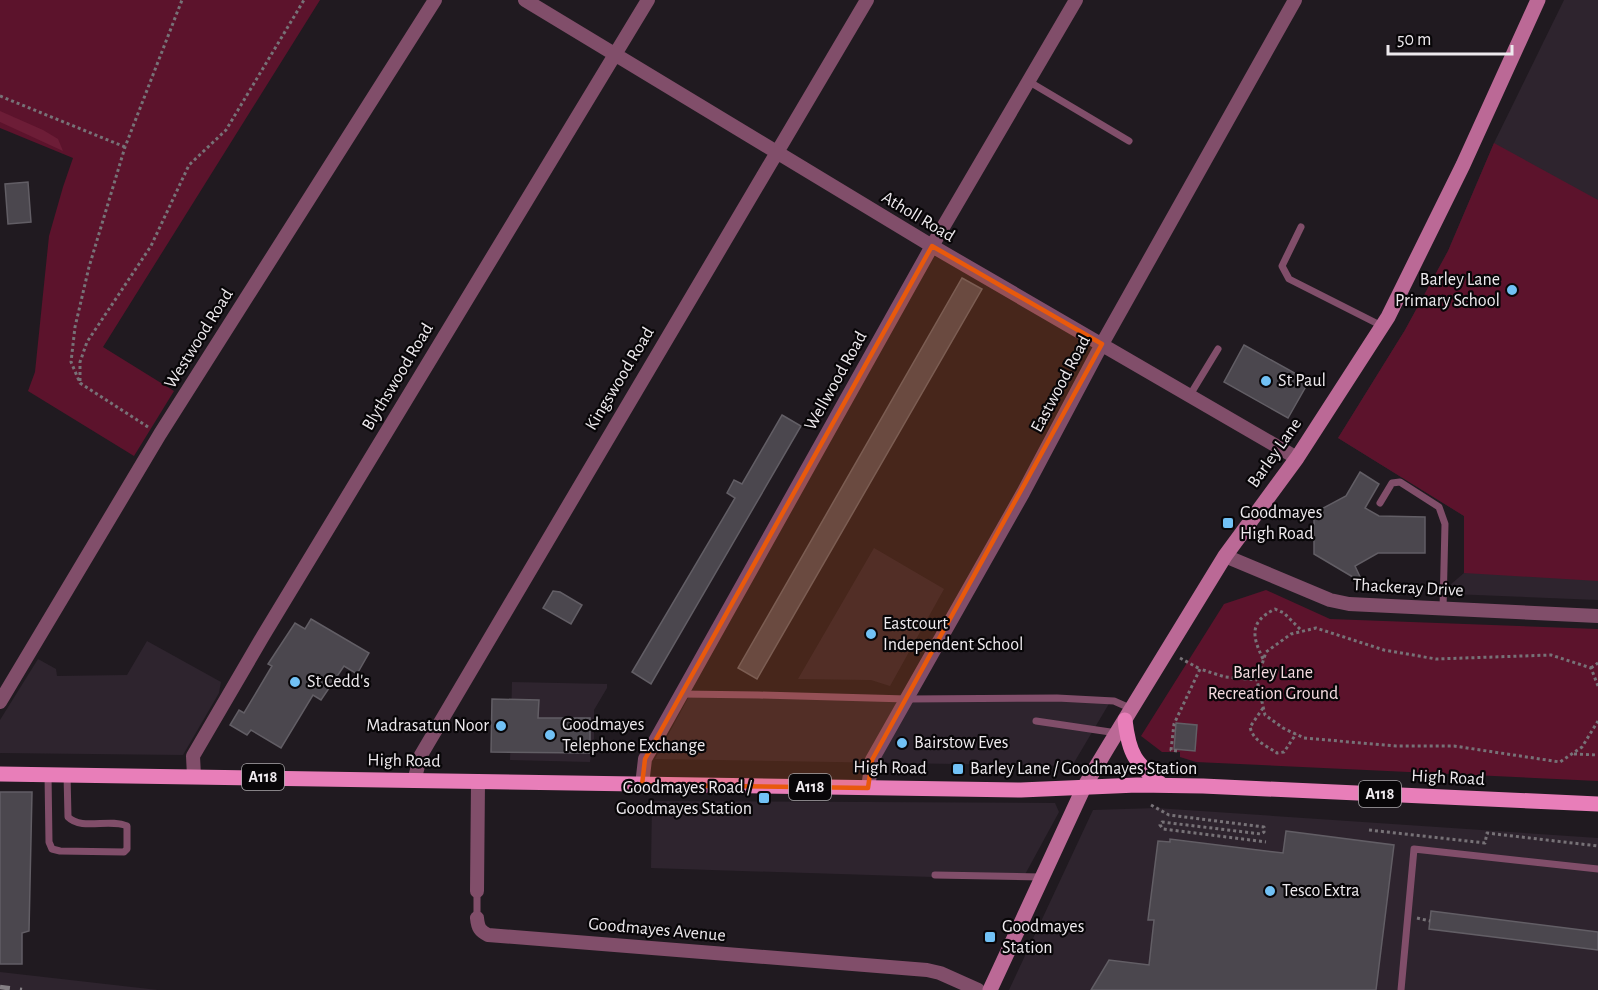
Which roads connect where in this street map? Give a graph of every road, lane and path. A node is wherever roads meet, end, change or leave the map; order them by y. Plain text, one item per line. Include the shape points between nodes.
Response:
1 (182, 0) edge
2 (304, 0) edge
3 (435, 0) edge
4 (525, 0) edge
5 (648, 0) edge
6 (867, 0) edge
7 (1076, 0) edge
8 (1295, 0) edge
9 (1538, 0) edge
10 (614, 53) junction
11 (1028, 81) junction
12 (0, 96) edge
13 (1129, 141) dead end
14 (125, 147) junction
15 (775, 153) junction
16 (1301, 227) dead end
17 (932, 246) junction
18 (1382, 326) junction
19 (1102, 344) junction
20 (1218, 349) dead end
21 (80, 383) junction
22 (1190, 395) junction
23 (160, 434) junction
24 (1297, 458) junction
25 (1380, 504) dead end
26 (1225, 556) junction
27 (1443, 609) junction
28 (1598, 616) edge
29 (1302, 631) junction
30 (1167, 651) junction
31 (1263, 659) junction
32 (1598, 663) edge
33 (1591, 668) junction
34 (1200, 669) junction
35 (1257, 680) junction
36 (1598, 686) edge
37 (681, 694) junction
38 (907, 699) junction
39 (0, 702) edge
40 (1263, 708) junction
41 (1036, 721) dead end
42 (1124, 721) junction
43 (1598, 722) edge
44 (1296, 734) junction
45 (1177, 751) dead end
46 (1572, 754) junction
47 (1598, 755) edge
48 (0, 774) edge
49 (48, 774) junction
50 (67, 774) junction
51 (194, 776) junction
52 (414, 781) junction
53 (478, 782) junction
54 (642, 785) junction
55 (1162, 785) junction
56 (1084, 787) junction
57 (868, 788) junction
58 (1598, 804) edge
59 (1151, 805) dead end
60 (1369, 830) dead end
61 (1266, 842) dead end
62 (1598, 846) edge
63 (1598, 869) edge
64 (935, 875) dead end
65 (1042, 877) junction
66 (477, 891) joint
67 (477, 918) joint
68 (1415, 918) dead end
69 (1430, 921) dead end
70 (978, 990) edge
71 (990, 990) edge
72 (1401, 990) edge

1 - 14 path
2 - 21 path via 226,130 189,165 151,246 87,342 80,362
3 - 23 street, Westwood Road
4 - 10 street, Atholl Road
5 - 10 street, Blythswood Road
6 - 15 street, Kingswood Road
7 - 11 street, Wellwood Road
8 - 19 street, Eastwood Road
9 - 18 main road, Barley Lane
10 - 15 street, Atholl Road
10 - 51 street, Blythswood Road via 196,751
11 - 13 lane
11 - 17 street, Wellwood Road
12 - 14 path
14 - 21 path via 75,327 71,362
15 - 17 street, Atholl Road
15 - 52 street, Kingswood Road via 421,755
16 - 18 lane via 1282,266 1288,279
17 - 19 street, Atholl Road
17 - 37 street, Wellwood Road
18 - 24 main road, Barley Lane
19 - 22 street, Atholl Road
19 - 38 street, Eastwood Road
20 - 22 lane
21 - 23 path
22 - 24 street, Atholl Road
23 - 39 street, Westwood Road
24 - 26 main road, Barley Lane
25 - 27 lane via 1392,483 1400,482 1438,507 1445,524
26 - 27 street, Thackeray Drive via 1330,600
26 - 30 main road, Barley Lane
27 - 28 street, Thackeray Drive
29 - 31 path via 1291,634 1266,652
29 - 31 path via 1284,613 1275,609 1264,614 1255,625 1255,642
29 - 33 path via 1316,628 1384,650 1436,658 1551,655
30 - 34 path
30 - 42 main road, Barley Lane
31 - 35 path
32 - 33 path
33 - 36 path
34 - 35 path via 1225,677
34 - 45 path via 1174,724 1171,750
35 - 40 path
37 - 38 lane
37 - 54 street, Wellwood Road via 645,759
38 - 42 lane via 1102,699 1114,701
38 - 57 street, Eastwood Road via 872,760
40 - 44 path via 1265,714
40 - 44 path via 1251,727 1258,740 1277,753 1284,752
41 - 42 lane
42 - 55 main road via 1133,756
42 - 56 main road, Barley Lane
43 - 46 path via 1582,747
44 - 46 path via 1373,744 1454,746 1560,762
46 - 47 path
48 - 49 main road, High Road / A118
49 - 50 main road, High Road / A118
49 - 50 lane via 52,849 124,852 127,826 70,820
50 - 51 main road, High Road / A118
51 - 52 main road, High Road / A118
52 - 53 main road, High Road / A118
53 - 54 main road, High Road / A118
53 - 66 street, Goodmayes Avenue
54 - 57 main road, High Road / A118
55 - 56 main road, High Road / A118
55 - 58 main road, High Road / A118
56 - 57 main road, High Road / A118
56 - 65 main road, Barley Lane
59 - 61 path via 1169,815 1264,827 1264,832 1162,822 1163,829
60 - 62 path via 1485,843 1487,833
63 - 72 lane via 1414,849
64 - 65 lane
65 - 71 main road, Barley Lane
66 - 67 lane, Goodmayes Avenue
67 - 70 street, Goodmayes Avenue via 477,926 489,935 927,970
68 - 69 path

